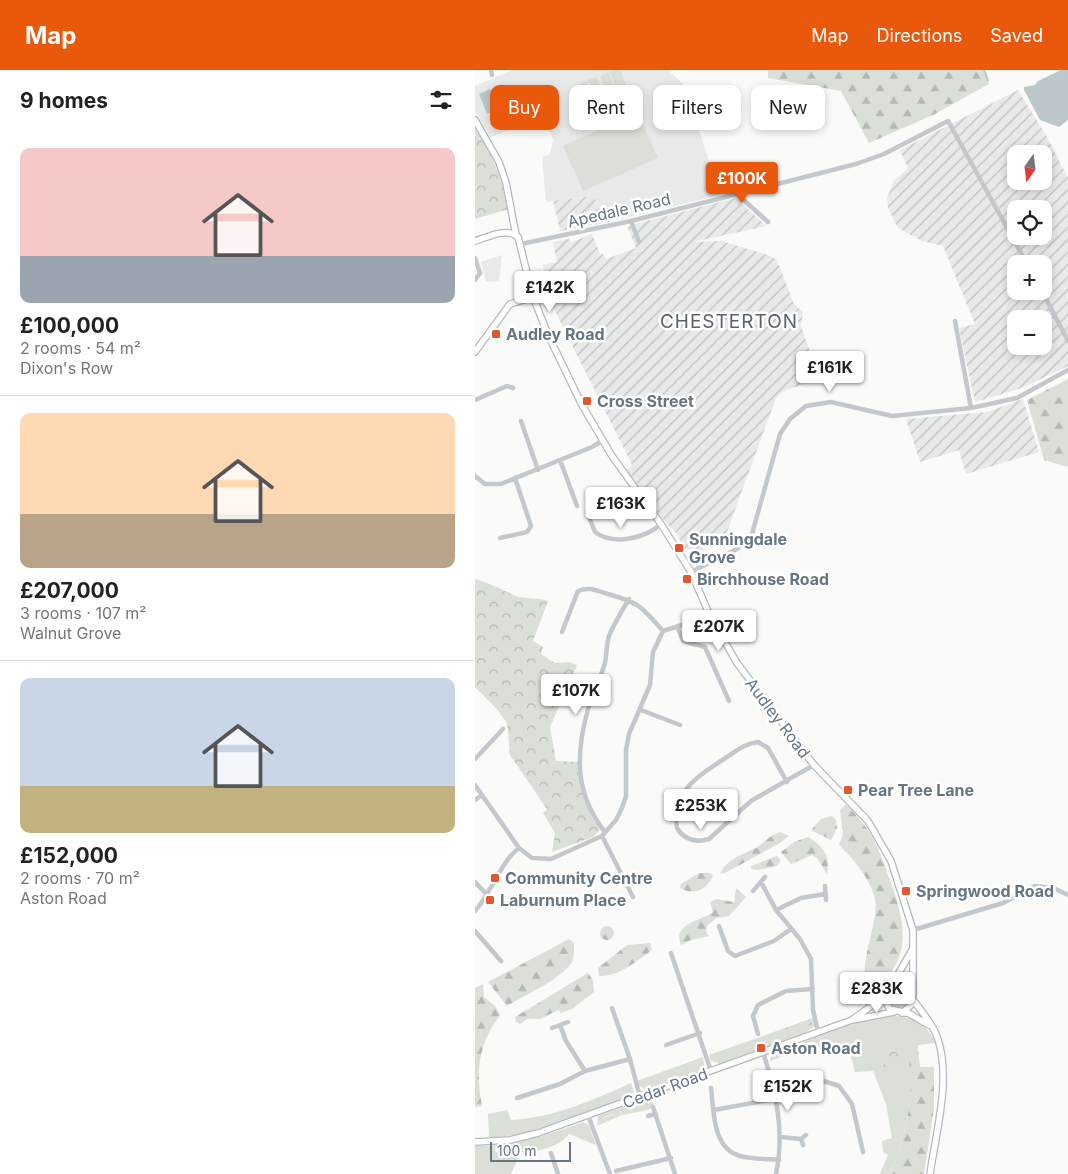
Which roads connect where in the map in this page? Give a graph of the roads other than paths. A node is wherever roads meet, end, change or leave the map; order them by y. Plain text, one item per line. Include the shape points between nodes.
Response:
1 (475, 120) edge
2 (738, 195) junction
3 (631, 221) junction
4 (768, 222) dead end
5 (516, 235) junction
6 (475, 241) edge
7 (639, 242) dead end
8 (521, 244) junction
9 (1022, 255) edge
10 (475, 258) edge
11 (475, 280) edge
12 (533, 296) junction
13 (1047, 300) edge
14 (955, 321) dead end
15 (1068, 340) edge
16 (475, 352) edge
17 (1068, 370) edge
18 (513, 388) dead end
19 (475, 400) edge
20 (971, 408) junction
21 (521, 421) dead end
22 (603, 440) junction
23 (560, 460) junction
24 (538, 470) junction
25 (475, 476) edge
26 (515, 478) junction
27 (577, 506) dead end
28 (587, 512) dead end
29 (661, 524) junction
30 (500, 538) dead end
31 (691, 572) junction
32 (629, 599) junction
33 (710, 616) junction
34 (677, 626) junction
35 (663, 631) junction
36 (562, 632) dead end
37 (729, 701) dead end
38 (641, 710) junction
39 (680, 725) dead end
40 (503, 729) dead end
41 (475, 759) edge
42 (814, 765) junction
43 (787, 782) junction
44 (475, 785) edge
45 (482, 795) junction
46 (475, 800) edge
47 (604, 834) junction
48 (519, 848) junction
49 (765, 878) dead end
50 (475, 882) edge
51 (761, 882) junction
52 (825, 886) dead end
53 (753, 890) dead end
54 (1068, 895) edge
55 (487, 896) junction
56 (633, 898) dead end
57 (776, 910) junction
58 (475, 911) edge
59 (719, 926) dead end
60 (475, 930) edge
61 (791, 930) junction
62 (913, 930) junction
63 (913, 948) junction
64 (671, 953) dead end
65 (501, 961) dead end
66 (892, 985) junction
67 (813, 989) junction
68 (885, 991) junction
69 (913, 998) junction
70 (612, 1008) dead end
71 (896, 1012) junction
72 (852, 1020) junction
73 (568, 1022) dead end
74 (763, 1024) dead end
75 (560, 1025) junction
76 (757, 1027) junction
77 (932, 1027) junction
78 (552, 1028) dead end
79 (818, 1032) junction
80 (700, 1033) junction
81 (758, 1034) dead end
82 (666, 1045) dead end
83 (763, 1052) junction
84 (630, 1059) junction
85 (585, 1071) junction
86 (711, 1071) junction
87 (711, 1088) dead end
88 (774, 1088) junction
89 (640, 1097) junction
90 (517, 1098) dead end
91 (768, 1100) dead end
92 (653, 1107) dead end
93 (714, 1110) junction
94 (655, 1114) junction
95 (588, 1115) junction
96 (648, 1116) dead end
97 (806, 1135) dead end
98 (781, 1136) junction
99 (801, 1139) junction
100 (475, 1142) edge
101 (803, 1145) dead end
102 (868, 1145) dead end
103 (862, 1146) junction
104 (863, 1152) dead end
105 (551, 1154) dead end
106 (671, 1158) junction
107 (779, 1160) junction
108 (616, 1171) dead end
109 (558, 1174) edge
110 (610, 1174) edge
111 (675, 1174) edge
112 (776, 1174) edge
113 (930, 1174) edge

1 - 5 main road, Audley Road via 499,162
2 - 3 street, Apedale Road
2 - 4 street
2 - 9 street, Apedale Road via 856,164 884,154 948,120
3 - 7 street
3 - 8 street, Apedale Road
5 - 6 main road via 507,232
5 - 8 main road, Audley Road
8 - 12 main road, Audley Road
10 - 11 street via 480,274
12 - 16 main road via 510,304
12 - 22 main road, Audley Road via 557,357
13 - 15 street
14 - 20 street
17 - 20 street via 1017,398
18 - 19 street via 507,386
20 - 31 street via 892,416 831,402 806,406 790,419 780,434 752,534 737,549
21 - 24 street
22 - 23 street
22 - 29 main road, Audley Road
23 - 24 street
23 - 27 street
24 - 26 street
25 - 26 street via 492,485
26 - 30 street via 532,523 527,532
28 - 29 street via 595,532 611,540 649,533
29 - 31 main road, Audley Road
31 - 33 main road, Audley Road
32 - 35 street via 645,610
32 - 36 street via 590,588 578,591
32 - 47 street via 609,637 581,740 579,764 583,792
33 - 34 street
33 - 42 main road, Audley Road via 737,663
34 - 35 street
34 - 37 street via 683,641 701,644 707,650
35 - 38 street via 653,652 650,685
38 - 39 street
38 - 47 street via 629,734 626,750 626,796 616,820
40 - 41 street
42 - 43 street
42 - 62 main road, Audley Road via 863,816 882,844 891,861
43 - 43 street via 751,801 709,839 686,838 677,828 679,807 690,783 745,746 758,742 768,748
44 - 45 street
45 - 46 street
45 - 48 street
47 - 48 street via 551,859 532,858
47 - 56 street
48 - 55 street via 507,861
49 - 51 street
50 - 55 street
51 - 53 street
51 - 57 street
52 - 57 street via 825,897 801,898
54 - 62 street via 1053,888 1035,886 1003,903
55 - 58 street
57 - 61 street
59 - 61 street via 728,951 735,956 774,941
60 - 65 street
61 - 67 street via 811,959
62 - 63 main road, Audley Road
63 - 66 main road, Audley Road
63 - 69 main road, Audley Road
64 - 80 street
66 - 68 main road
66 - 69 main road via 906,986
67 - 76 street via 786,991 758,1005 753,1016
67 - 79 street
68 - 71 main road via 885,1004
68 - 72 main road via 877,1002
69 - 71 main road via 908,1009
69 - 77 main road
70 - 84 street
71 - 72 main road
71 - 77 main road via 908,1013
72 - 79 main road, Cedar Road
73 - 75 street
74 - 76 street
75 - 78 street
75 - 85 street
76 - 81 street
77 - 113 main road via 941,1054 942,1086
79 - 83 main road, Cedar Road
80 - 82 street
80 - 86 street
83 - 86 main road, Cedar Road
83 - 88 street
84 - 85 street via 609,1062
84 - 89 street
85 - 90 street via 560,1084
86 - 89 main road, Cedar Road
87 - 93 street
88 - 98 street
88 - 103 street via 818,1079 839,1086 852,1104
89 - 95 main road, Cedar Road
91 - 93 street
92 - 94 street
93 - 107 street via 717,1132 729,1150 739,1155
94 - 96 street
94 - 106 street
95 - 100 main road, Cedar Road via 523,1138
95 - 110 street
97 - 99 street
98 - 99 street
98 - 107 street
99 - 101 street
102 - 103 street
103 - 104 street
105 - 109 street
106 - 108 street
106 - 111 street
107 - 112 street

